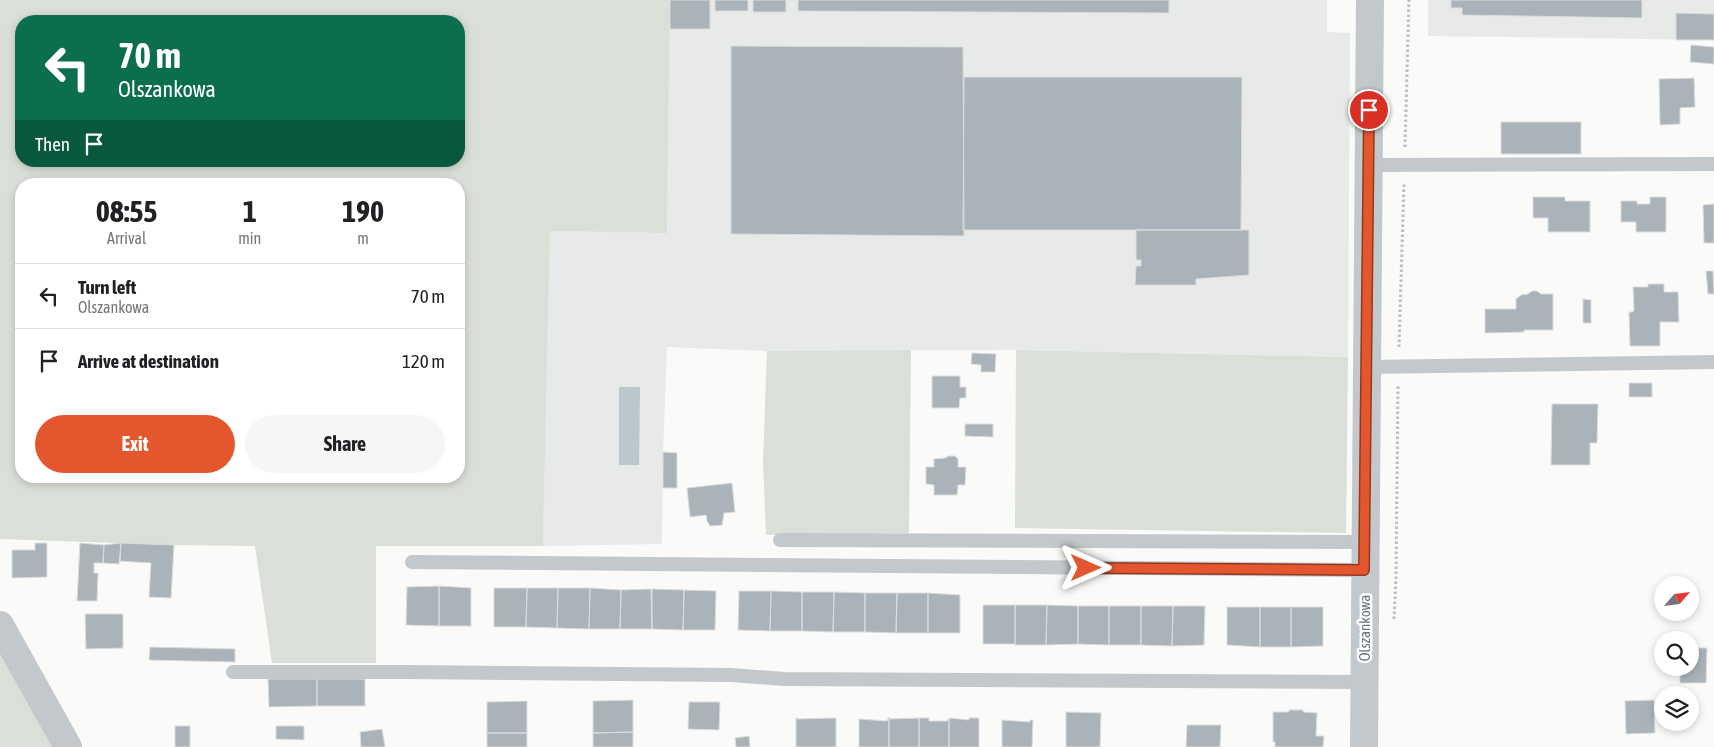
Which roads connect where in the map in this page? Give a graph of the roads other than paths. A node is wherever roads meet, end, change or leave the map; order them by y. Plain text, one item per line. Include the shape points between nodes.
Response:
1 (1370, 0) edge
2 (1714, 164) edge
3 (1369, 165) junction
4 (1714, 362) edge
5 (1367, 368) junction
6 (780, 540) dead end
7 (1364, 542) junction
8 (412, 562) dead end
9 (1364, 570) junction
10 (0, 625) edge
11 (233, 672) dead end
12 (1364, 682) junction
13 (68, 747) edge
14 (1364, 747) edge

1 - 3 street, Olszankowa
2 - 3 lane
3 - 5 street, Olszankowa
4 - 5 lane
5 - 7 street, Olszankowa
6 - 7 lane
7 - 9 street, Olszankowa
8 - 9 lane
9 - 12 street, Olszankowa
10 - 13 street
11 - 12 lane
12 - 14 street, Olszankowa

